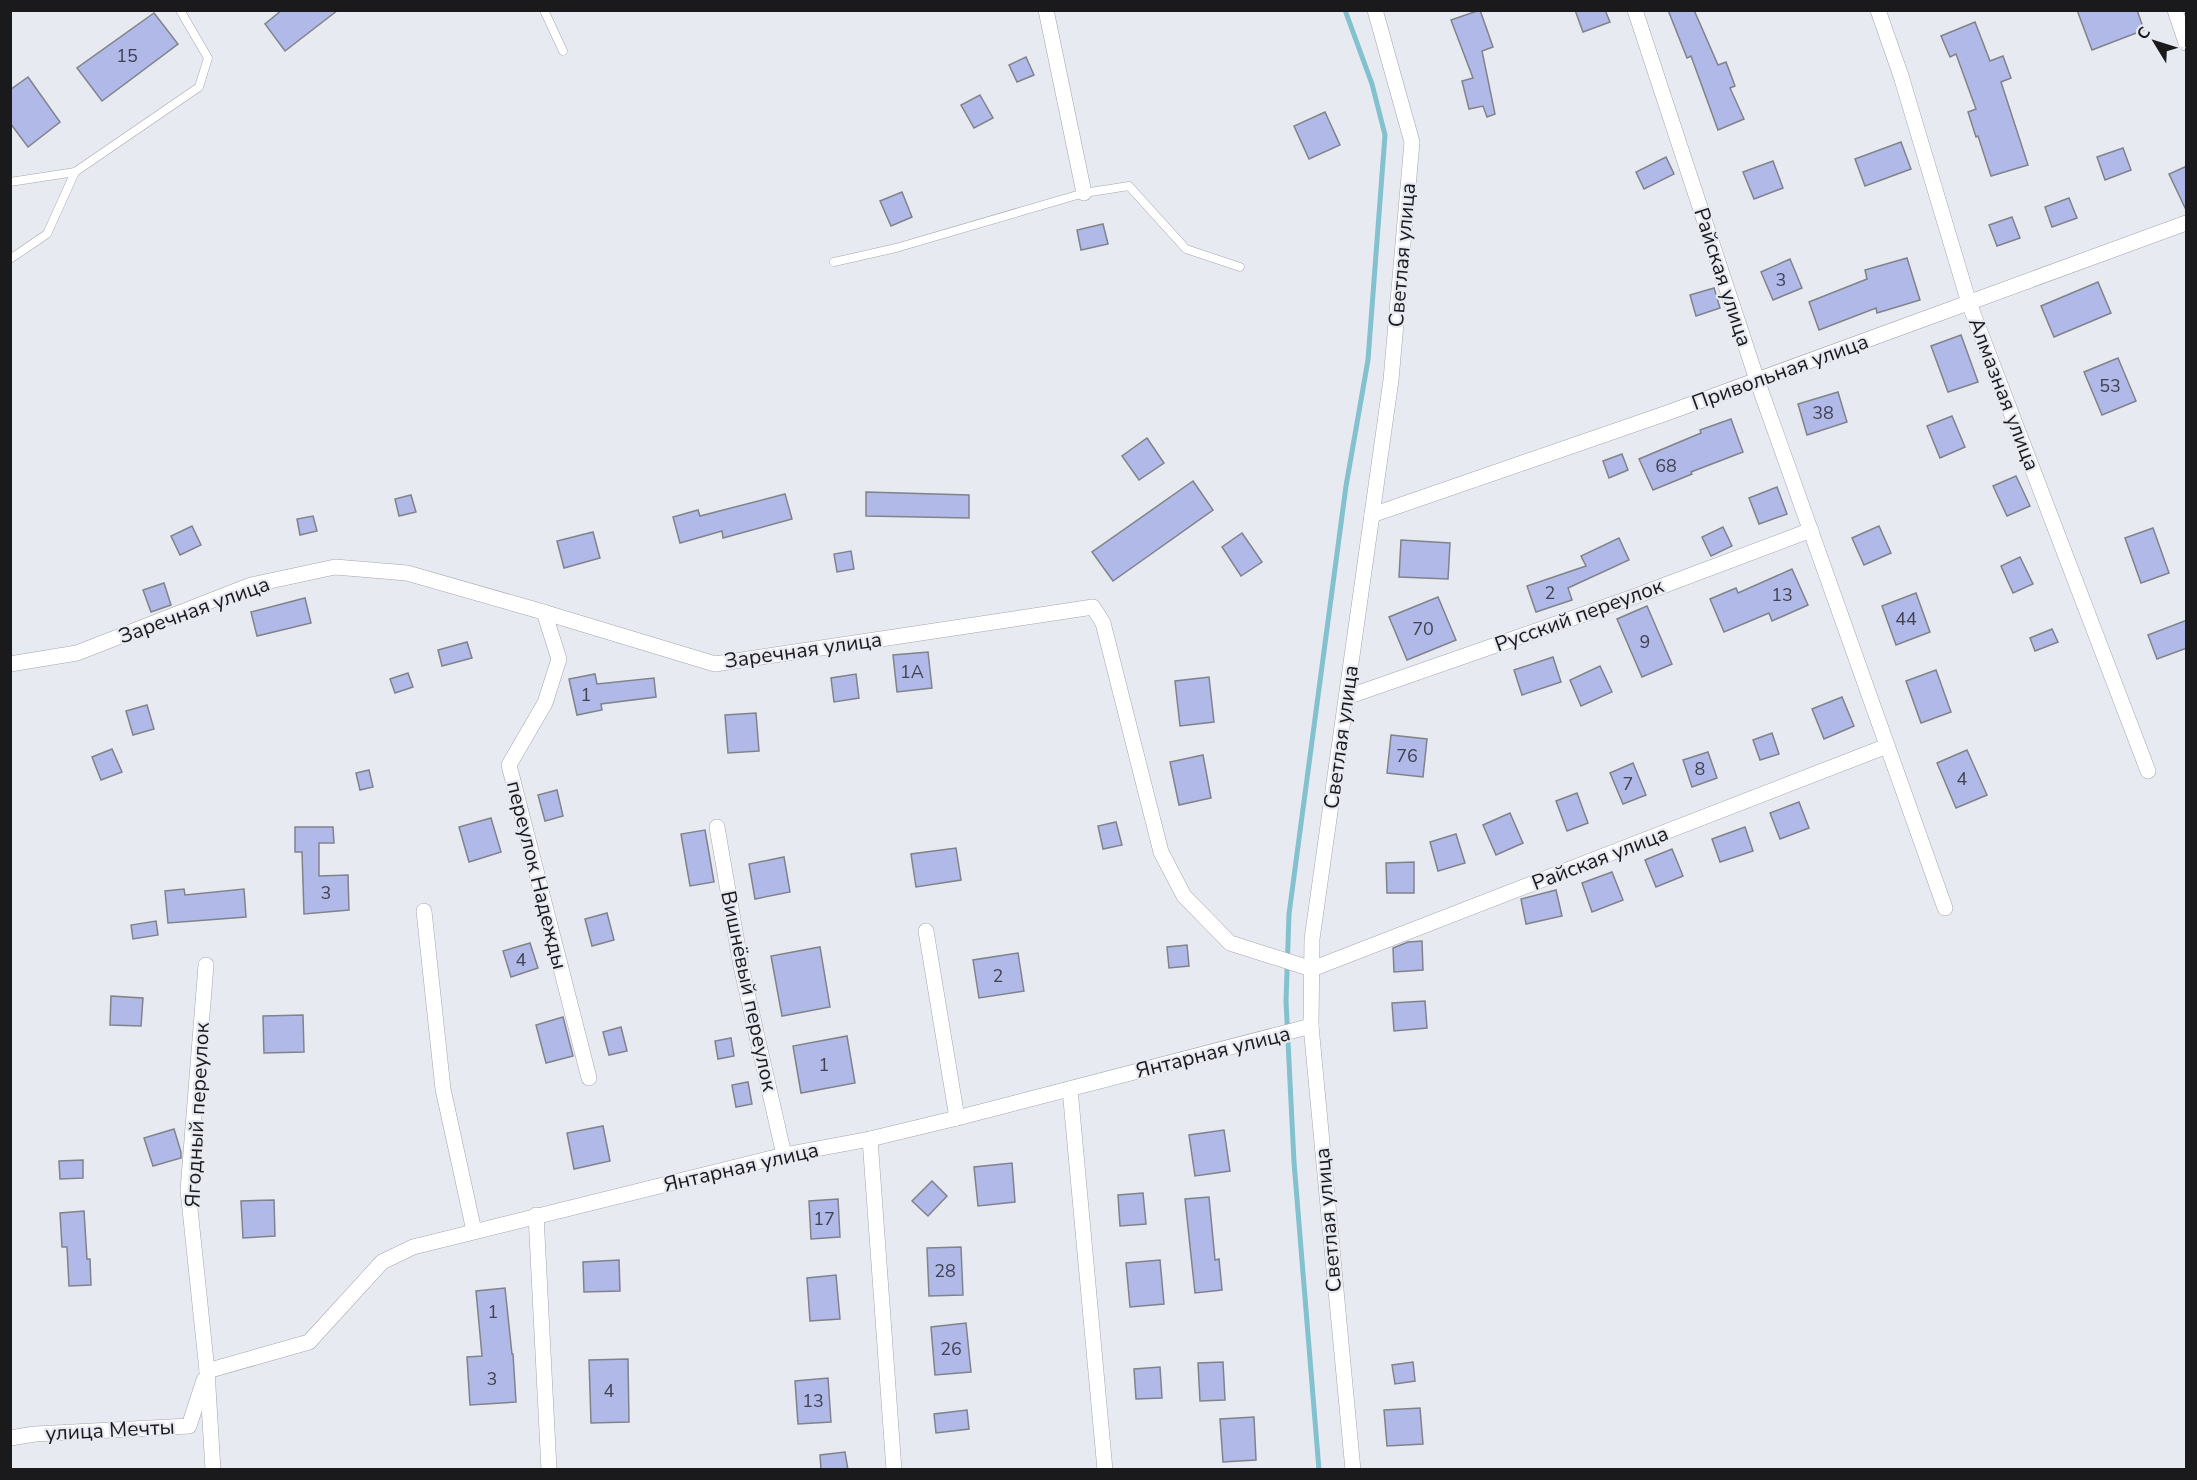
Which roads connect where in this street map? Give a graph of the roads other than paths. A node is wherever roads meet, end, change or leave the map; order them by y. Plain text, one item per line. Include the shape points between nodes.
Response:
1 (180, 10) edge
2 (544, 10) edge
3 (1046, 10) edge
4 (1375, 10) edge
5 (1635, 10) edge
6 (1878, 10) edge
7 (2175, 10) edge
8 (2187, 43) edge
9 (563, 51) dead end
10 (75, 172) junction
11 (10, 182) edge
12 (1084, 193) junction
13 (2187, 223) edge
14 (10, 259) edge
15 (834, 262) dead end
16 (1240, 267) dead end
17 (1969, 303) junction
18 (1757, 380) junction
19 (1372, 515) junction
20 (1810, 530) junction
21 (544, 612) junction
22 (10, 664) edge
23 (1347, 697) junction
24 (1887, 746) junction
25 (2148, 771) dead end
26 (717, 827) dead end
27 (1945, 908) dead end
28 (424, 911) dead end
29 (926, 931) dead end
30 (206, 965) dead end
31 (1312, 969) junction
32 (1311, 1026) junction
33 (589, 1078) dead end
34 (1070, 1089) junction
35 (957, 1118) junction
36 (870, 1139) junction
37 (784, 1155) junction
38 (536, 1215) junction
39 (474, 1231) junction
40 (207, 1371) junction
41 (10, 1438) edge
42 (213, 1470) edge
43 (549, 1470) edge
44 (894, 1470) edge
45 (1105, 1470) edge
46 (1353, 1470) edge

1 - 10 lane via 208,58 199,87
2 - 9 lane
3 - 12 street
4 - 19 street, Светлая улица via 1412,142 1391,380
5 - 18 street, Райская улица
6 - 17 street, Алмазная улица
7 - 8 street
10 - 11 lane
10 - 14 lane via 47,234
12 - 15 lane
12 - 16 lane via 1129,186 1186,249
13 - 17 street, Привольная улица
17 - 18 street, Привольная улица
17 - 25 street, Алмазная улица
18 - 19 street, Привольная улица
18 - 20 street, Райская улица
19 - 23 street, Светлая улица
20 - 23 street, Русский переулок via 1636,596
20 - 24 street, Райская улица
21 - 22 street, Заречная улица via 407,573 335,567 251,585 77,653
21 - 31 street, Заречная улица via 715,664 1093,607 1103,623 1161,852 1184,896 1230,943
21 - 33 street, переулок Надежды via 559,658 545,703 509,765
23 - 31 street, Светлая улица via 1312,939
24 - 27 street, Райская улица
24 - 31 street, Райская улица
26 - 37 street, Вишнёвый переулок via 741,966
28 - 39 street via 443,1089
29 - 35 street
30 - 40 street, Ягодный переулок via 188,1191
31 - 32 street, Светлая улица
32 - 34 street, Янтарная улица
32 - 46 street, Светлая улица
34 - 35 street, Янтарная улица
34 - 45 street
35 - 36 street, Янтарная улица
36 - 37 street, Янтарная улица
36 - 44 street
37 - 38 street, Янтарная улица
38 - 39 street, Янтарная улица
38 - 43 street
39 - 40 street, Янтарная улица via 413,1247 382,1262 309,1342
40 - 41 street, улица Мечты via 189,1426
40 - 42 street, Ягодный переулок

